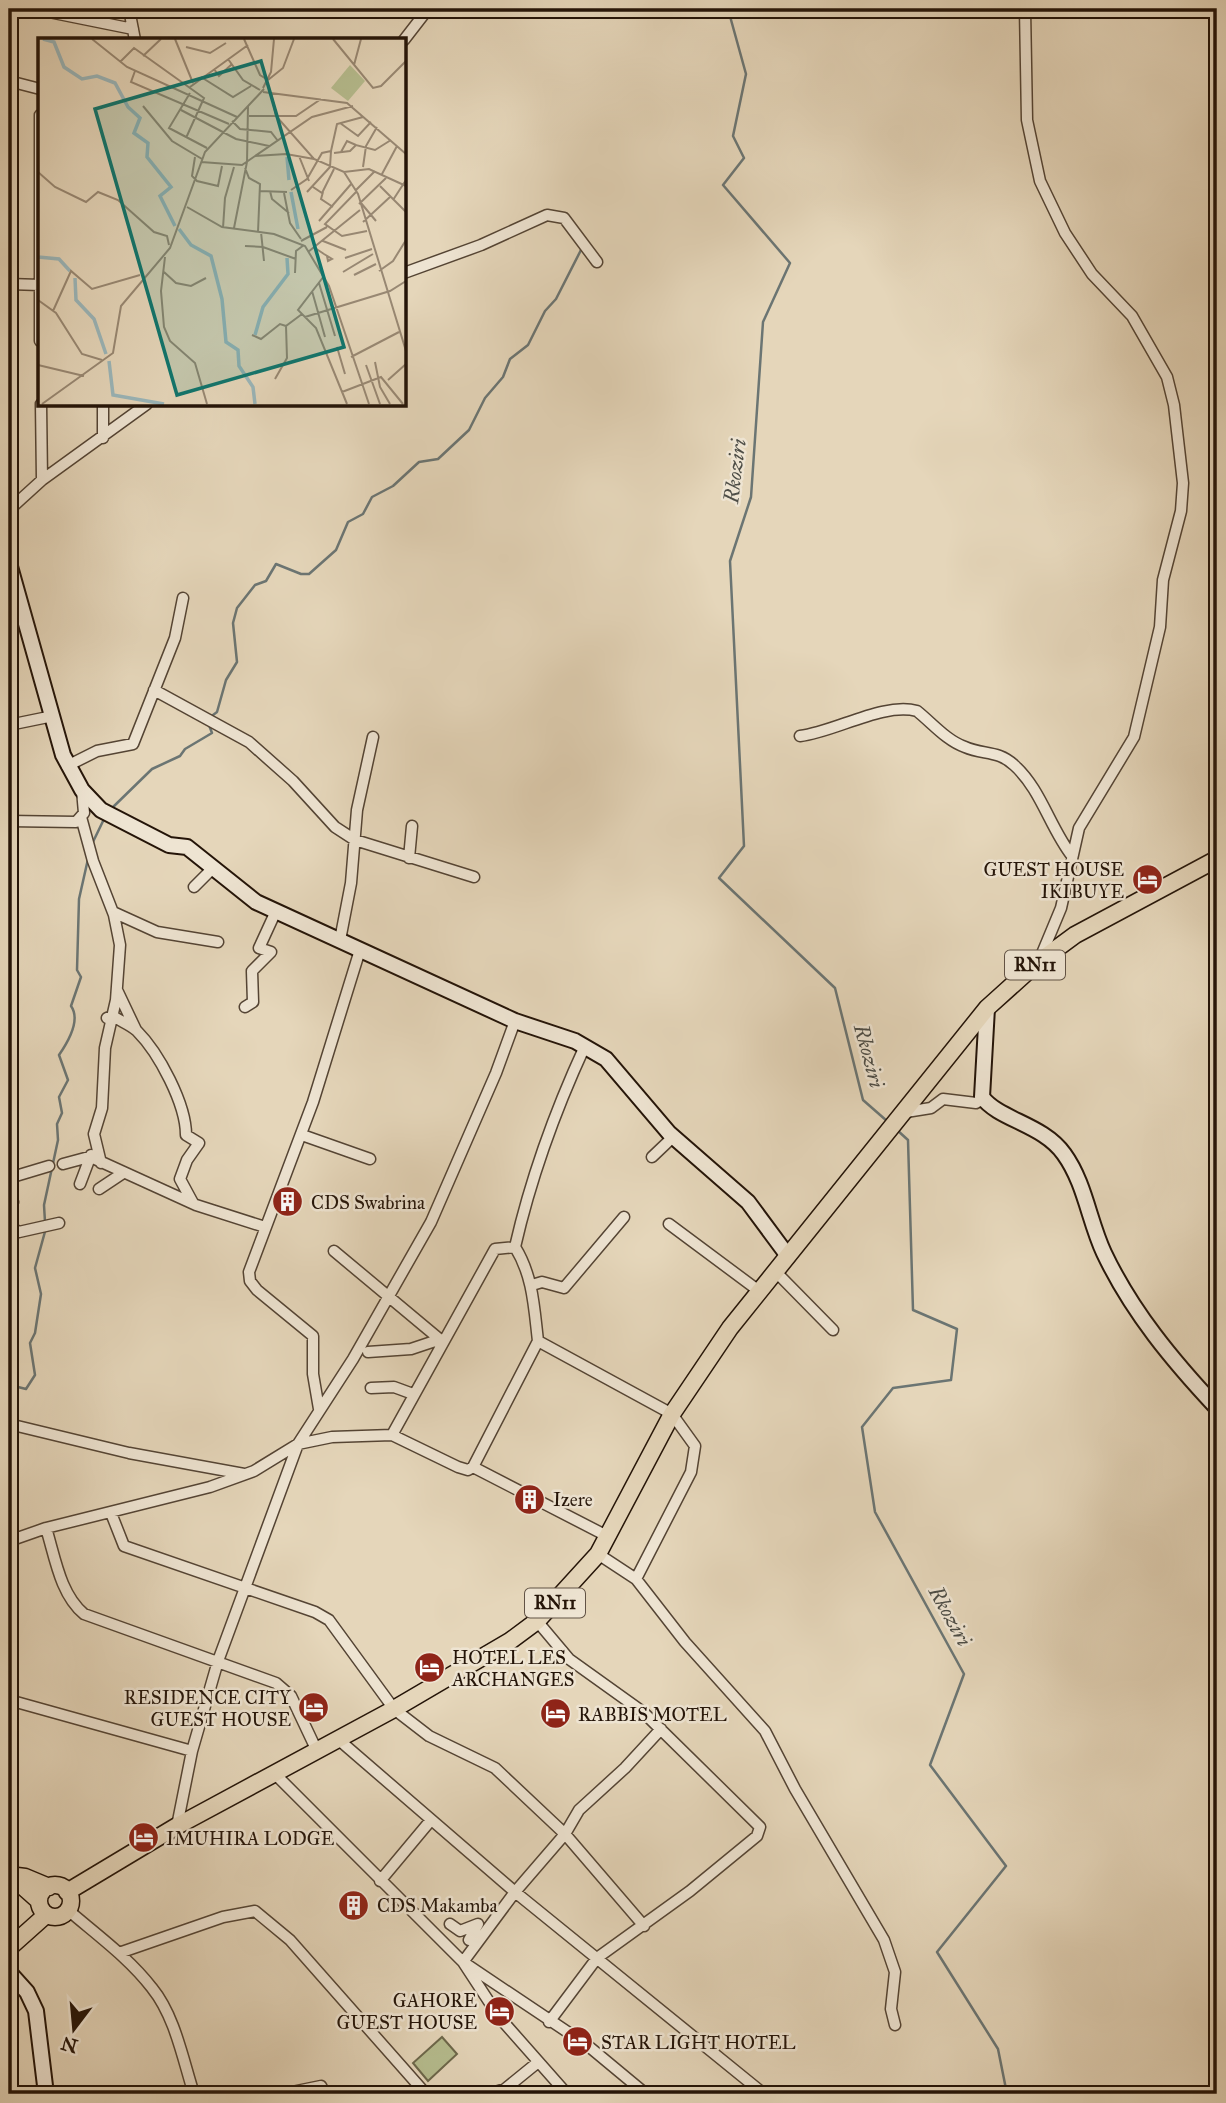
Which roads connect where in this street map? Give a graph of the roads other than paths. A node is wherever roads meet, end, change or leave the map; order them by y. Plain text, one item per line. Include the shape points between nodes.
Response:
1 (39, 9) edge
2 (129, 9) edge
3 (428, 9) edge
4 (1025, 9) edge
5 (133, 29) junction
6 (135, 38) edge
7 (406, 38) edge
8 (9, 81) edge
9 (38, 88) edge
10 (597, 262) dead end
11 (406, 272) edge
12 (9, 284) edge
13 (38, 285) edge
14 (41, 406) edge
15 (103, 406) edge
16 (144, 406) edge
17 (103, 438) junction
18 (42, 480) junction
19 (9, 510) edge
20 (9, 563) edge
21 (183, 598) dead end
22 (154, 690) junction
23 (52, 716) junction
24 (9, 725) edge
25 (800, 736) dead end
26 (373, 737) dead end
27 (68, 766) junction
28 (82, 790) junction
29 (97, 806) junction
30 (82, 817) junction
31 (9, 821) edge
32 (412, 826) dead end
33 (85, 832) junction
34 (355, 840) junction
35 (1072, 856) junction
36 (409, 858) junction
37 (1217, 859) edge
38 (213, 868) junction
39 (474, 877) dead end
40 (194, 887) dead end
41 (276, 911) junction
42 (113, 912) junction
43 (340, 940) junction
44 (218, 942) dead end
45 (360, 950) junction
46 (1037, 963) junction
47 (115, 992) junction
48 (245, 1007) dead end
49 (987, 1008) junction
50 (109, 1017) junction
51 (515, 1021) junction
52 (137, 1031) junction
53 (585, 1046) junction
54 (983, 1099) junction
55 (897, 1117) junction
56 (302, 1135) junction
57 (673, 1137) junction
58 (97, 1147) junction
59 (89, 1157) junction
60 (652, 1157) dead end
61 (370, 1159) dead end
62 (101, 1163) junction
63 (63, 1164) dead end
64 (50, 1166) dead end
65 (123, 1173) junction
66 (9, 1178) edge
67 (180, 1179) junction
68 (80, 1184) dead end
69 (99, 1189) dead end
70 (169, 1193) junction
71 (193, 1203) junction
72 (624, 1217) dead end
73 (58, 1223) dead end
74 (668, 1224) dead end
75 (9, 1227) edge
76 (265, 1227) junction
77 (514, 1247) junction
78 (334, 1251) dead end
79 (788, 1256) junction
80 (775, 1271) junction
81 (532, 1285) junction
82 (759, 1291) junction
83 (388, 1295) junction
84 (833, 1330) dead end
85 (442, 1340) junction
86 (538, 1340) junction
87 (368, 1352) dead end
88 (371, 1388) dead end
89 (413, 1394) junction
90 (1217, 1408) edge
91 (319, 1409) junction
92 (672, 1414) junction
93 (9, 1424) edge
94 (392, 1435) junction
95 (298, 1444) junction
96 (473, 1466) junction
97 (244, 1474) junction
98 (111, 1513) junction
99 (46, 1528) junction
100 (607, 1536) junction
101 (9, 1541) edge
102 (598, 1554) junction
103 (636, 1579) junction
104 (243, 1587) junction
105 (537, 1621) junction
106 (218, 1661) junction
107 (9, 1700) edge
108 (394, 1709) junction
109 (661, 1729) junction
110 (340, 1740) junction
111 (192, 1751) junction
112 (317, 1751) junction
113 (274, 1773) junction
114 (431, 1820) junction
115 (177, 1826) junction
116 (565, 1834) junction
117 (10, 1876) edge
118 (380, 1881) junction
119 (49, 1887) junction
120 (67, 1892) junction
121 (515, 1892) junction
122 (42, 1908) junction
123 (68, 1910) junction
124 (450, 1924) dead end
125 (644, 1926) junction
126 (457, 1933) junction
127 (472, 1943) junction
128 (9, 1948) edge
129 (119, 1953) junction
130 (597, 1958) junction
131 (463, 1962) junction
132 (9, 1972) edge
133 (549, 2022) junction
134 (894, 2025) dead end
135 (537, 2063) junction
136 (505, 2092) edge
137 (46, 2094) edge
138 (194, 2094) edge
139 (282, 2094) edge
140 (325, 2094) edge
141 (426, 2094) edge
142 (489, 2094) edge
143 (567, 2094) edge
144 (646, 2094) edge
145 (764, 2094) edge

1 - 5 street
2 - 5 street
3 - 7 street
4 - 35 street via 1027,120 1040,181 1065,233 1092,274 1132,316 1167,377 1183,484 1181,511 1163,579 1160,627 1138,723 1126,753 1082,821
5 - 6 street
8 - 9 street
10 - 11 street via 564,218 547,215
12 - 13 street
14 - 18 street
15 - 17 street
16 - 17 street
17 - 18 street
18 - 19 street
20 - 23 street
21 - 22 street via 179,627
22 - 27 street via 133,744 97,751
22 - 34 street via 249,743 293,781 335,827
23 - 24 street
23 - 27 street
25 - 35 street via 869,716 917,711 958,744 998,752 1012,763
26 - 34 street via 371,759 360,787
27 - 28 street
28 - 29 street
28 - 30 street
29 - 33 street
29 - 38 street via 169,845 187,847
30 - 31 street via 76,822
30 - 33 street
32 - 36 street
33 - 42 street
34 - 36 street
34 - 43 street
35 - 46 street via 1061,908
36 - 39 street
37 - 46 main road, RN11 via 1075,935
38 - 40 street
38 - 41 street via 256,902
41 - 43 street
41 - 48 street via 259,948 271,952 252,971 253,1003
42 - 44 street via 157,932
42 - 47 street via 120,946
43 - 45 street
45 - 51 street
45 - 56 street
46 - 49 main road, RN11
47 - 50 street
47 - 52 street
49 - 54 street
49 - 55 main road, RN11
50 - 52 street
50 - 58 street via 102,1108 94,1134
51 - 53 street
51 - 83 street via 431,1222
52 - 67 street via 174,1090 186,1135 199,1143
53 - 57 street via 606,1059
53 - 77 street via 550,1128
54 - 55 street via 975,1103 943,1099 931,1108
54 - 90 street via 1045,1134 1062,1150 1072,1164 1103,1252 1123,1289 1150,1331
55 - 79 main road, RN11
56 - 61 street
56 - 76 street
57 - 60 street
57 - 79 street via 748,1202
58 - 59 street
58 - 62 street
59 - 62 street
59 - 63 street
59 - 68 street
62 - 65 street
64 - 66 street
65 - 69 street
65 - 70 street
67 - 70 street
67 - 71 street
70 - 71 street
71 - 76 street
72 - 81 street via 564,1287 542,1282
73 - 75 street via 19,1232
74 - 82 street
76 - 91 street via 250,1281 313,1336
77 - 81 street
77 - 85 street via 495,1249
78 - 83 street
79 - 80 main road, RN11
80 - 82 main road, RN11
80 - 84 street
81 - 86 street
82 - 92 main road, RN11
83 - 85 street
83 - 91 street
85 - 87 street via 411,1349
85 - 89 street
86 - 92 street
86 - 96 street
88 - 89 street via 394,1387
89 - 94 street
91 - 95 street
92 - 100 main road, RN11
92 - 103 street via 692,1438 695,1455 691,1472
93 - 97 street
94 - 95 street via 331,1437
94 - 96 street via 458,1467 468,1470
95 - 97 street
95 - 104 street
96 - 100 street
97 - 98 street
98 - 99 street
98 - 104 street via 124,1546
99 - 101 street
99 - 106 street via 66,1592 84,1614
100 - 102 main road, RN11
102 - 103 street
102 - 105 main road, RN11
103 - 134 street via 774,1745 795,1790 884,1940 895,1972
104 - 106 street
104 - 108 street via 329,1620
105 - 108 main road, RN11
105 - 109 street via 569,1660 624,1696
106 - 111 street
106 - 112 street via 284,1689
107 - 111 street
108 - 110 main road, RN11
108 - 116 street via 429,1735 490,1764
109 - 116 street via 579,1810
109 - 125 street via 760,1827 757,1836
110 - 112 main road, RN11
110 - 114 street
111 - 115 street
112 - 113 main road, RN11
113 - 115 main road, RN11
113 - 118 street
114 - 118 street
114 - 121 street
115 - 120 main road, RN11
116 - 121 street
116 - 125 street
117 - 119 main road
117 - 122 main road
118 - 131 street
119 - 120 main road
119 - 122 main road via 44,1890
120 - 123 main road
121 - 127 street
121 - 130 street
122 - 123 main road via 61,1916
122 - 128 main road
123 - 129 street
124 - 126 street
125 - 130 street
126 - 127 street
126 - 127 street via 478,1924
127 - 131 street
129 - 138 street via 166,2010
129 - 141 street via 223,1917 255,1911 290,1940
130 - 133 street
130 - 145 street
131 - 133 street
131 - 135 street
132 - 137 street via 36,2011
133 - 144 street via 587,2045
135 - 136 street
135 - 143 street
136 - 142 street
139 - 140 street via 321,2086

